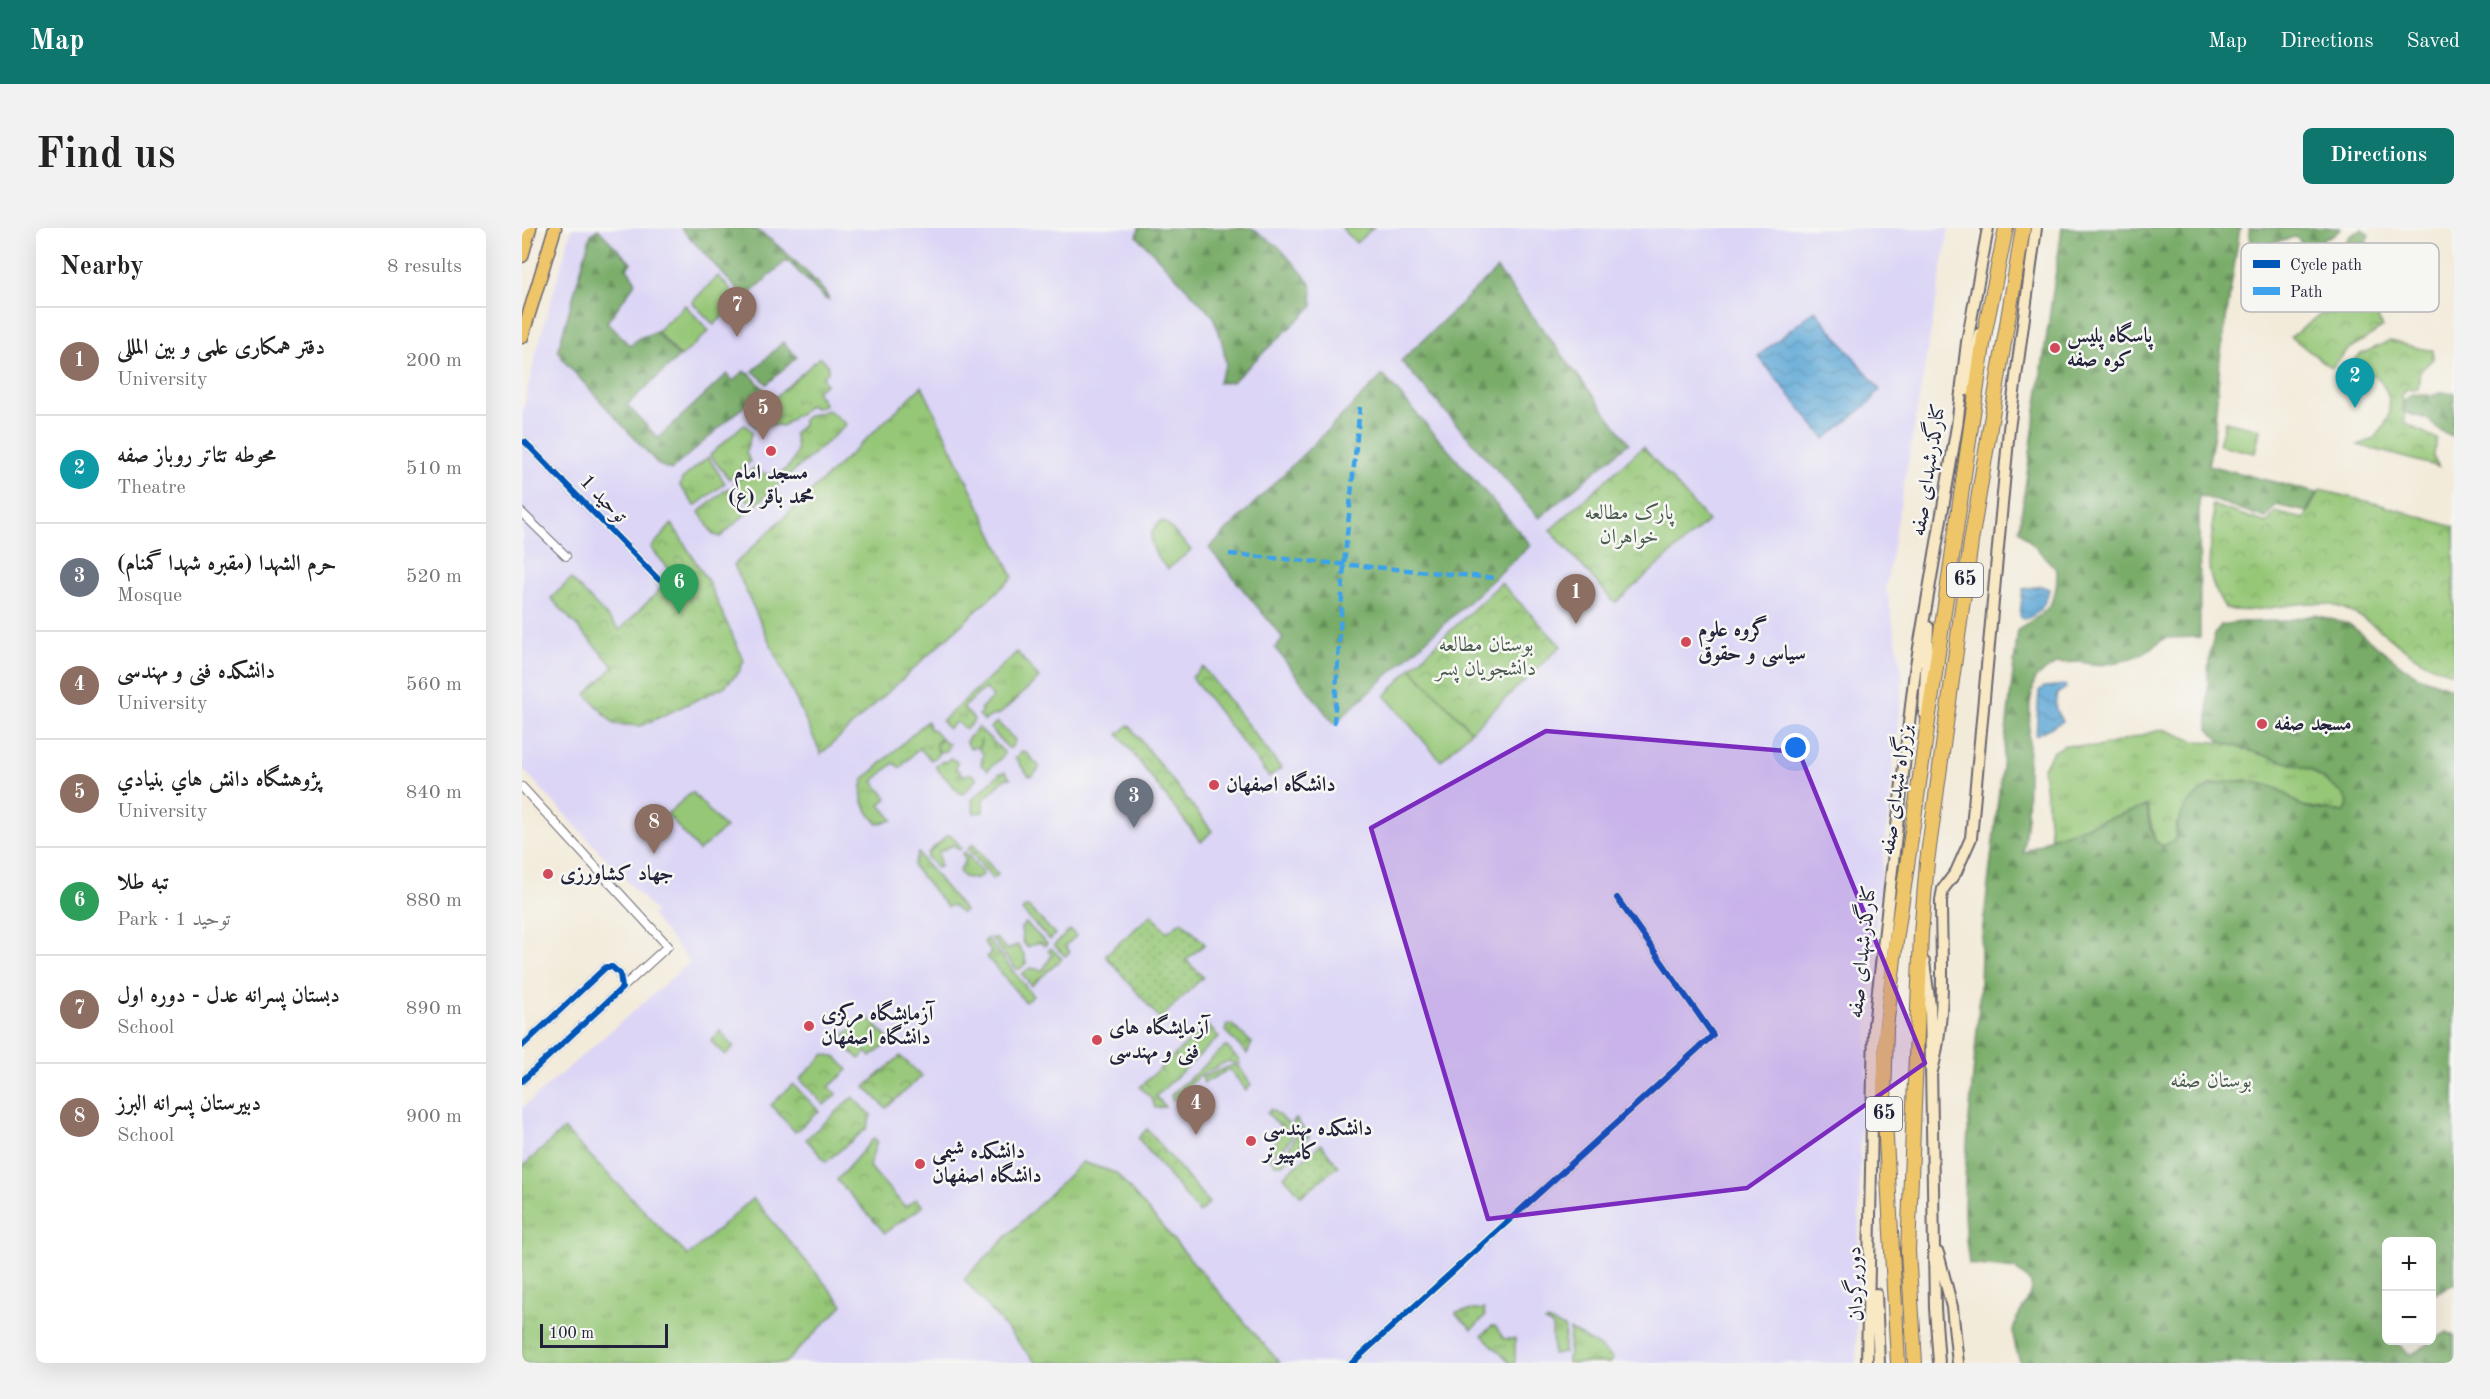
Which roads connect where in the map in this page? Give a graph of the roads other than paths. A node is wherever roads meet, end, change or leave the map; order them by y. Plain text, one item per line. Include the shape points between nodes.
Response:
1 (530, 228) edge
2 (555, 228) edge
3 (1988, 228) edge
4 (2006, 228) edge
5 (2023, 228) edge
6 (2036, 228) edge
7 (522, 253) edge
8 (1998, 265) junction
9 (522, 337) edge
10 (525, 442) dead end
11 (522, 513) edge
12 (566, 556) dead end
13 (1933, 570) junction
14 (658, 579) dead end
15 (1930, 585) junction
16 (522, 787) edge
17 (1918, 789) junction
18 (1617, 898) dead end
19 (1921, 934) junction
20 (622, 988) junction
21 (522, 1046) edge
22 (1931, 1075) junction
23 (522, 1081) edge
24 (1872, 1204) junction
25 (1934, 1235) junction
26 (1952, 1307) junction
27 (1352, 1363) edge
28 (1867, 1363) edge
29 (1879, 1363) edge
30 (1898, 1363) edge
31 (1915, 1363) edge
32 (1939, 1363) edge
33 (1958, 1363) edge
34 (1965, 1363) edge

1 - 7 main road
2 - 9 main road
3 - 13 main road, کنارگذرشهدای صفه
4 - 8 highway, بزرگراه شهدای صفه / 65
5 - 19 highway, بزرگراه شهدای صفه / 65 via 1971,542 1927,862
6 - 22 main road via 2009,429 1971,838 1941,900 1943,1005
8 - 13 main road via 1976,344
8 - 17 highway, بزرگراه شهدای صفه / 65
10 - 14 street, توحید 1
11 - 12 street
13 - 15 main road, کنارگذرشهدای صفه
15 - 17 main road
15 - 24 main road, کنارگذرشهدای صفه via 1915,671 1874,1025
16 - 20 street via 668,946
17 - 30 highway, بزرگراه شهدای صفه / 65 via 1886,1028 1884,1101
18 - 27 street via 1713,1035
19 - 22 main road via 1930,1006
19 - 31 highway, بزرگراه شهدای صفه / 65 via 1908,1251
20 - 21 street via 620,974 612,967 606,968
20 - 23 street
22 - 25 main road
24 - 28 main road, کنارگذرشهدای صفه
24 - 29 main road, دوربرگردان
25 - 26 main road
25 - 32 main road
26 - 33 main road
26 - 34 main road

